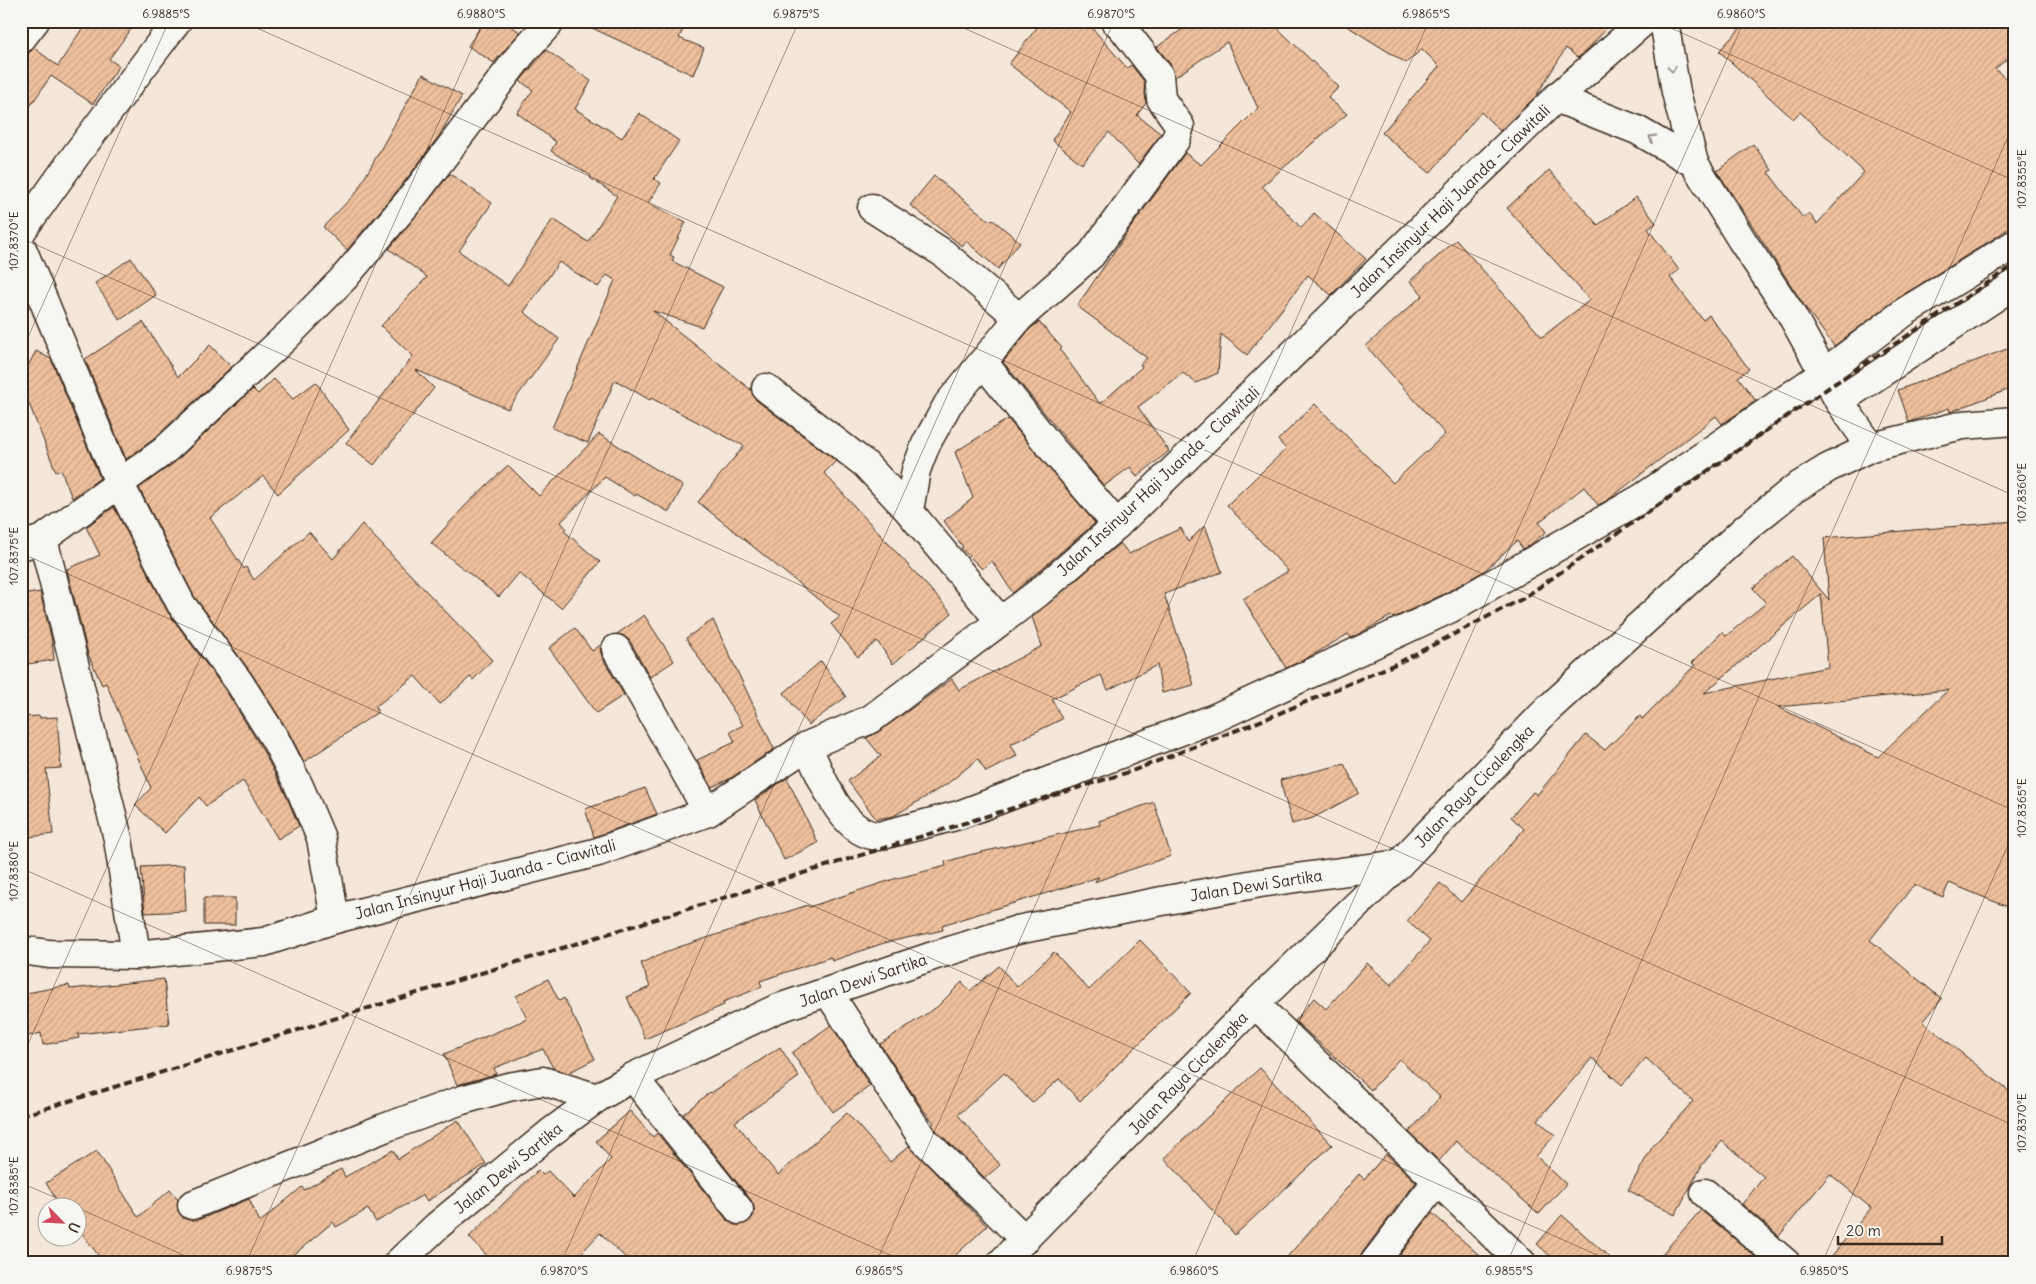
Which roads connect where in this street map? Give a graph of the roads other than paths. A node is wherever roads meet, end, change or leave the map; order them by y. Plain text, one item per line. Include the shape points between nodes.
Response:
1 (35, 21) edge
2 (177, 21) edge
3 (551, 21) edge
4 (1115, 21) edge
5 (1644, 21) edge
6 (1664, 21) edge
7 (21, 39) edge
8 (1556, 98) junction
9 (1694, 163) junction
10 (872, 208) dead end
11 (21, 232) edge
12 (2015, 244) edge
13 (21, 246) edge
14 (2015, 284) edge
15 (1019, 318) junction
16 (983, 362) junction
17 (1824, 373) junction
18 (766, 388) dead end
19 (1839, 401) junction
20 (2015, 421) edge
21 (1871, 446) junction
22 (119, 483) junction
23 (909, 511) junction
24 (1117, 525) junction
25 (32, 542) edge
26 (1000, 621) junction
27 (616, 649) dead end
28 (807, 746) junction
29 (708, 812) junction
30 (1399, 864) junction
31 (335, 919) junction
32 (21, 950) edge
33 (136, 955) junction
34 (828, 992) junction
35 (1255, 1004) junction
36 (633, 1077) junction
37 (597, 1098) junction
38 (1437, 1181) junction
39 (1705, 1193) dead end
40 (192, 1205) dead end
41 (739, 1210) dead end
42 (1025, 1240) junction
43 (398, 1263) edge
44 (1001, 1263) edge
45 (1374, 1263) edge
46 (1522, 1263) edge
47 (1786, 1263) edge

1 - 7 street
2 - 11 street
3 - 22 street via 522,53 414,194 344,278 164,451
4 - 15 street via 1159,75 1161,99 1180,126 1176,139 1090,255
5 - 8 street, Jalan Insinyur Haji Juanda - Ciawitali
6 -> 9 street via 1676,92
9 -> 8 street via 1637,130
8 - 24 street, Jalan Insinyur Haji Juanda - Ciawitali
9 - 17 street via 1790,312
10 - 15 street via 943,253
12 - 17 street via 1906,311
13 - 22 street
14 - 19 street
15 - 16 street
16 - 23 street via 948,404 926,444 916,470
16 - 24 street
17 - 19 street
17 - 28 street via 1642,498 1449,610 1215,718 959,815 893,834 871,836 860,832 846,820
18 - 23 street via 865,464
19 - 21 street
20 - 21 street, Jalan Raya Cicalengka via 1963,425
21 - 30 street, Jalan Raya Cicalengka via 1794,489 1746,528 1548,709
22 - 25 street
22 - 31 street via 181,604 260,714 299,786 321,838
23 - 26 street
24 - 26 street, Jalan Insinyur Haji Juanda - Ciawitali
25 - 33 street via 118,839
26 - 28 street, Jalan Insinyur Haji Juanda - Ciawitali via 871,719
27 - 29 street
28 - 29 street, Jalan Insinyur Haji Juanda - Ciawitali
29 - 31 street, Jalan Insinyur Haji Juanda - Ciawitali via 598,852
30 - 34 street, Jalan Dewi Sartika via 1260,883 1017,930
30 - 35 street, Jalan Raya Cicalengka
31 - 33 street, Jalan Insinyur Haji Juanda - Ciawitali via 264,942
32 - 33 street, Jalan Insinyur Haji Juanda - Ciawitali via 49,954
34 - 36 street, Jalan Dewi Sartika via 776,1009
34 - 42 street via 924,1139
35 - 38 street
35 - 42 street, Jalan Raya Cicalengka
36 - 37 street, Jalan Dewi Sartika
36 - 41 street
37 - 40 street via 543,1081 508,1087 384,1128
37 - 43 street, Jalan Dewi Sartika via 436,1226
38 - 45 street
38 - 46 street
39 - 47 street
42 - 44 street, Jalan Raya Cicalengka

